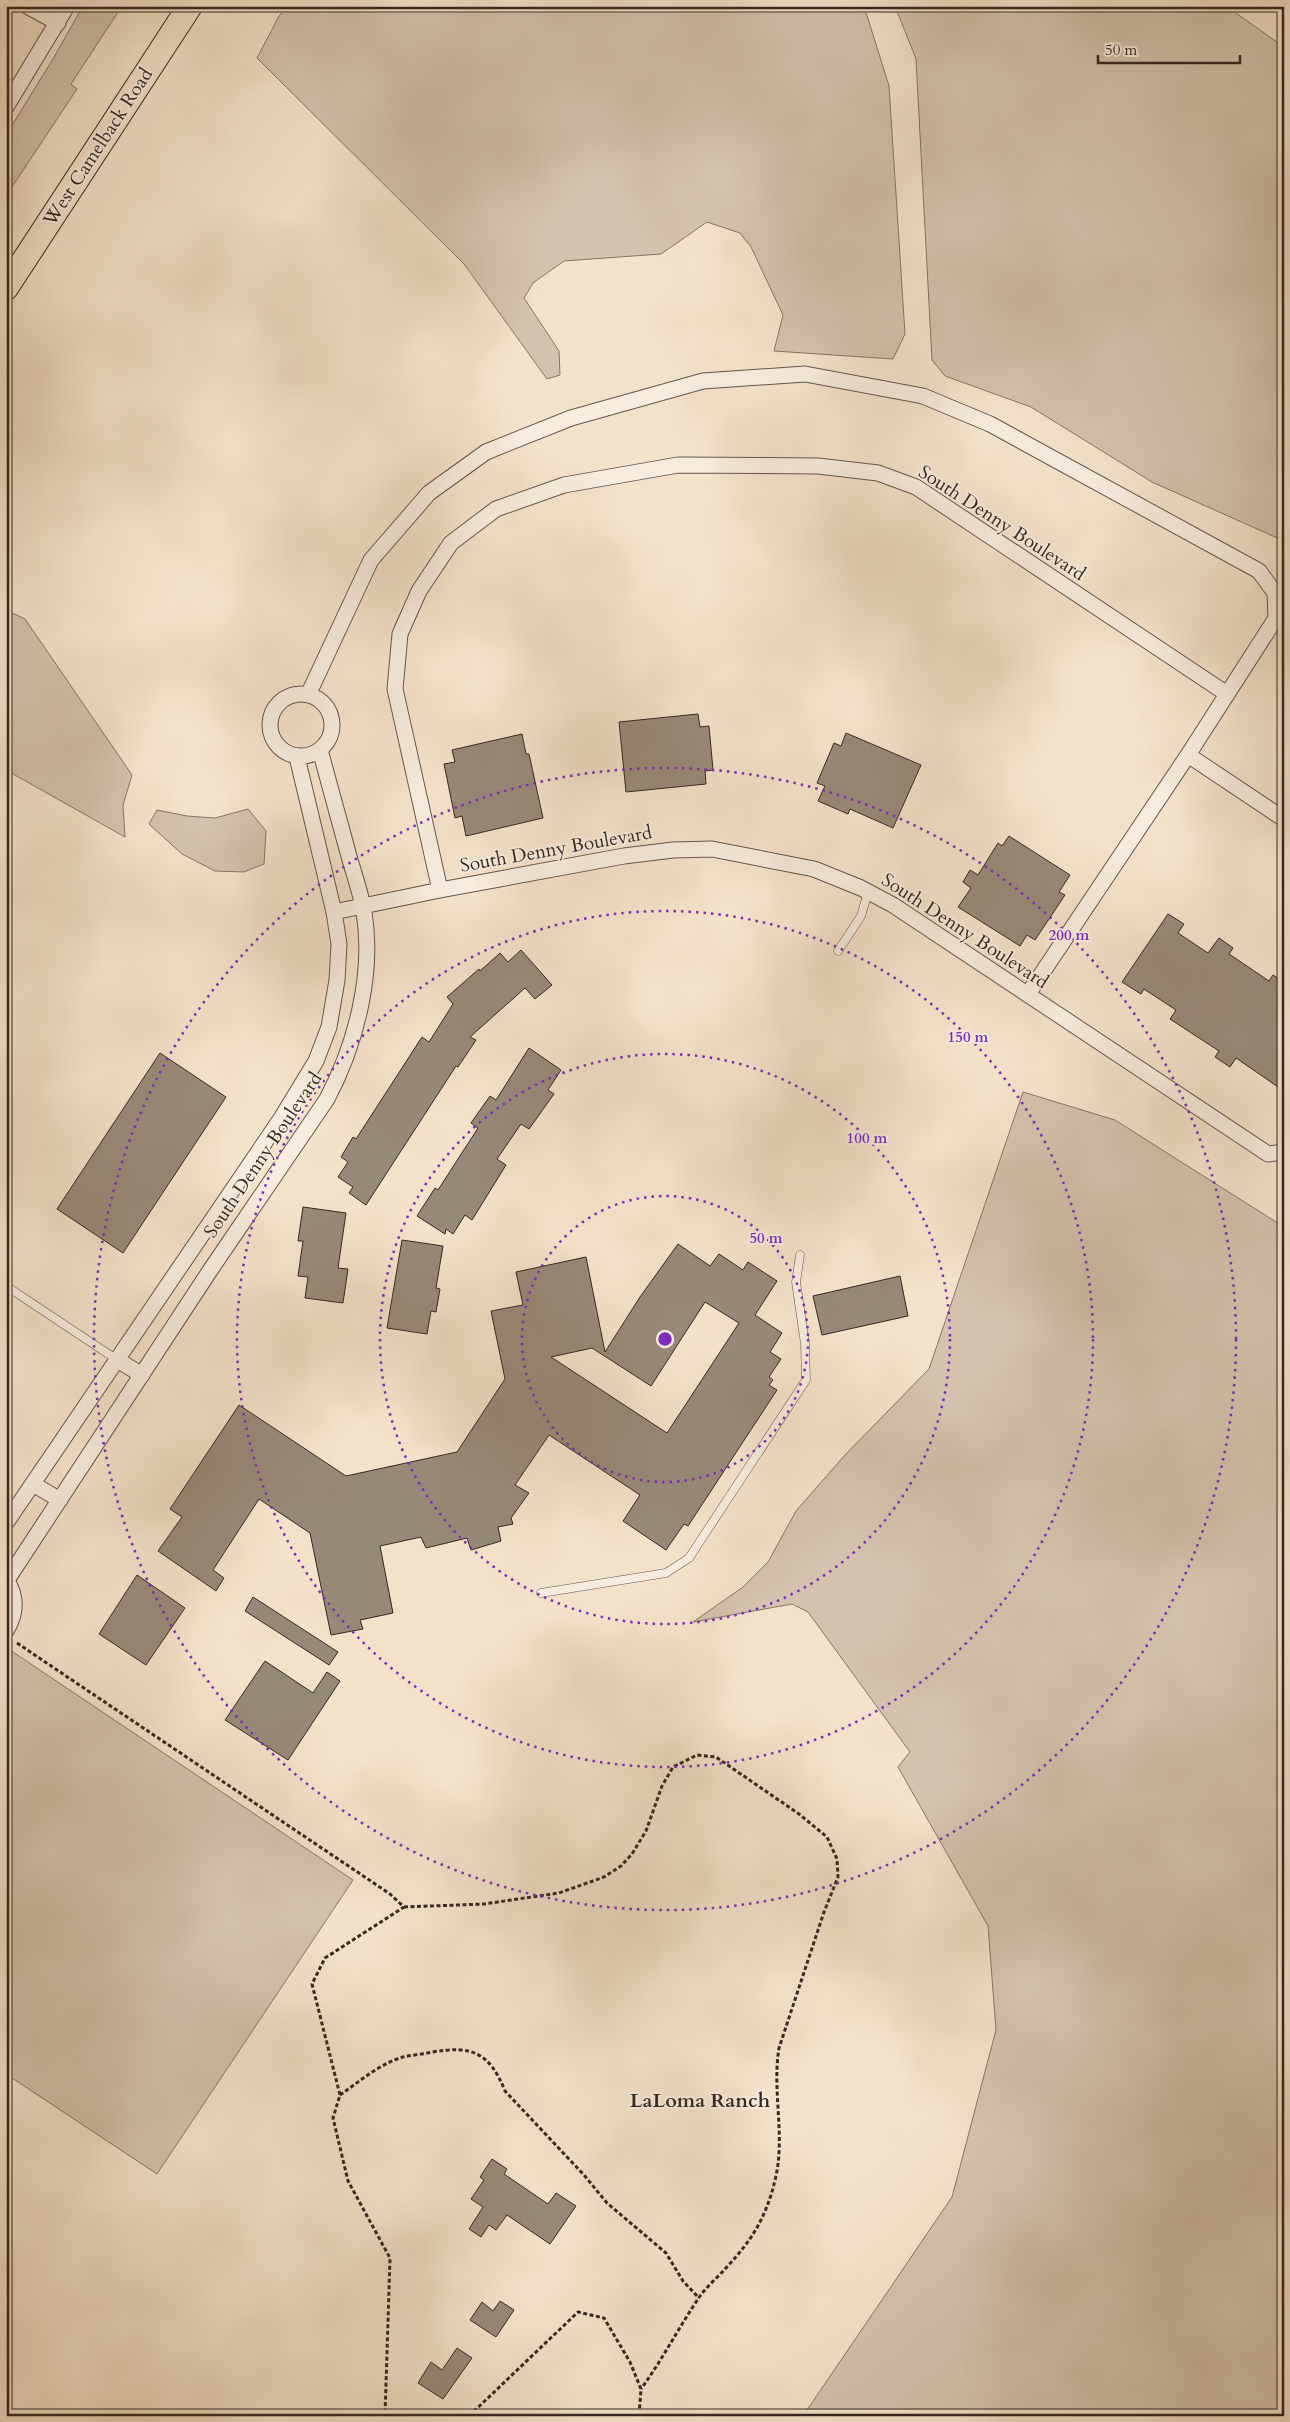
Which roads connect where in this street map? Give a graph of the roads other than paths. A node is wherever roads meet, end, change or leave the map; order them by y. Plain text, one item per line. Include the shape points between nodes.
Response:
1 (27, 6) edge
2 (67, 6) edge
3 (190, 6) edge
4 (58, 22) junction
5 (6, 107) edge
6 (6, 288) edge
7 (1226, 694) junction
8 (308, 695) junction
9 (320, 750) junction
10 (1188, 755) junction
11 (297, 756) junction
12 (1284, 819) edge
13 (440, 890) junction
14 (868, 892) junction
15 (362, 906) junction
16 (334, 912) junction
17 (838, 951) dead end
18 (1028, 994) junction
19 (1284, 1152) edge
20 (800, 1255) dead end
21 (6, 1286) edge
22 (116, 1359) junction
23 (142, 1375) junction
24 (33, 1484) junction
25 (60, 1500) junction
26 (6, 1524) edge
27 (7, 1579) edge
28 (541, 1593) dead end
29 (10, 1636) edge

1 - 4 street
2 - 4 street
3 - 6 main road, West Camelback Road
4 - 5 street
7 - 8 street via 1276,618 1275,593 1259,570 990,424 923,396 805,374 704,381 571,418 486,452 429,493 372,560
7 - 10 street
7 - 13 street, South Denny Boulevard via 916,487 878,473 818,466 678,465 564,485 496,509 451,543 418,591 400,634 395,689
8 - 9 street via 322,702 331,717 330,737
8 - 11 street via 298,694 280,702 270,719 273,739 278,747
9 - 11 street via 307,756
9 - 15 street, South Denny Boulevard
10 - 12 street
10 - 18 street
11 - 16 street, South Denny Boulevard
13 - 14 street, South Denny Boulevard via 624,856 712,849 814,869
13 - 15 street, South Denny Boulevard
14 - 17 lane via 861,916
14 - 18 street, South Denny Boulevard
15 - 16 street, South Denny Boulevard
15 - 23 street, South Denny Boulevard via 366,957 362,991 356,1029 341,1072 327,1099
16 - 22 street, South Denny Boulevard via 339,944 337,980 329,1027 316,1061 282,1117
18 - 19 street, South Denny Boulevard via 1268,1154
20 - 28 lane via 796,1282 805,1344 806,1380 688,1558 666,1572
21 - 22 lane
22 - 23 street
22 - 24 street, South Denny Boulevard
23 - 25 street, South Denny Boulevard
24 - 25 street
24 - 26 street, South Denny Boulevard
25 - 27 street, South Denny Boulevard
27 - 29 street, South Denny Boulevard via 14,1593 15,1607

